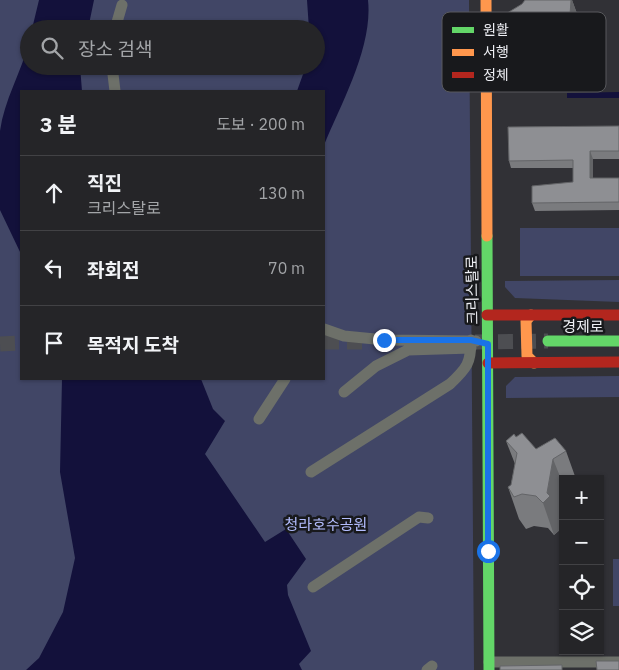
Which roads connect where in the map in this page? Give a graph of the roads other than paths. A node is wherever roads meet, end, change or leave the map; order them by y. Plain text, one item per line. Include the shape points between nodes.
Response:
1 (122, 5) dead end
2 (118, 20) edge
3 (113, 75) edge
4 (115, 90) edge
5 (486, 92) edge
6 (487, 315) junction
7 (531, 315) junction
8 (619, 315) edge
9 (325, 329) edge
10 (619, 341) edge
11 (548, 342) tunnel mouth
12 (471, 344) junction
13 (488, 344) junction
14 (619, 362) edge
15 (488, 363) junction
16 (534, 363) junction
17 (284, 380) edge
18 (344, 392) dead end
19 (259, 419) dead end
20 (311, 472) dead end
21 (428, 518) dead end
22 (313, 587) dead end
23 (619, 662) edge
24 (489, 666) edge
25 (573, 666) edge
26 (601, 666) edge

1 - 2 street
3 - 4 street
5 - 6 street, 크리스탈로
6 - 7 street
6 - 13 street, 크리스탈로
7 - 8 street
7 - 16 street via 526,321 527,356
9 - 12 street via 344,336
10 - 11 street, 경제로
12 - 13 street
12 - 18 street via 408,350 376,366
12 - 20 street via 471,357 450,384
13 - 15 street, 크리스탈로
14 - 16 street
15 - 16 street
15 - 24 street, 크리스탈로
17 - 19 street
21 - 22 street via 419,517
23 - 26 street
24 - 25 street
25 - 26 street

